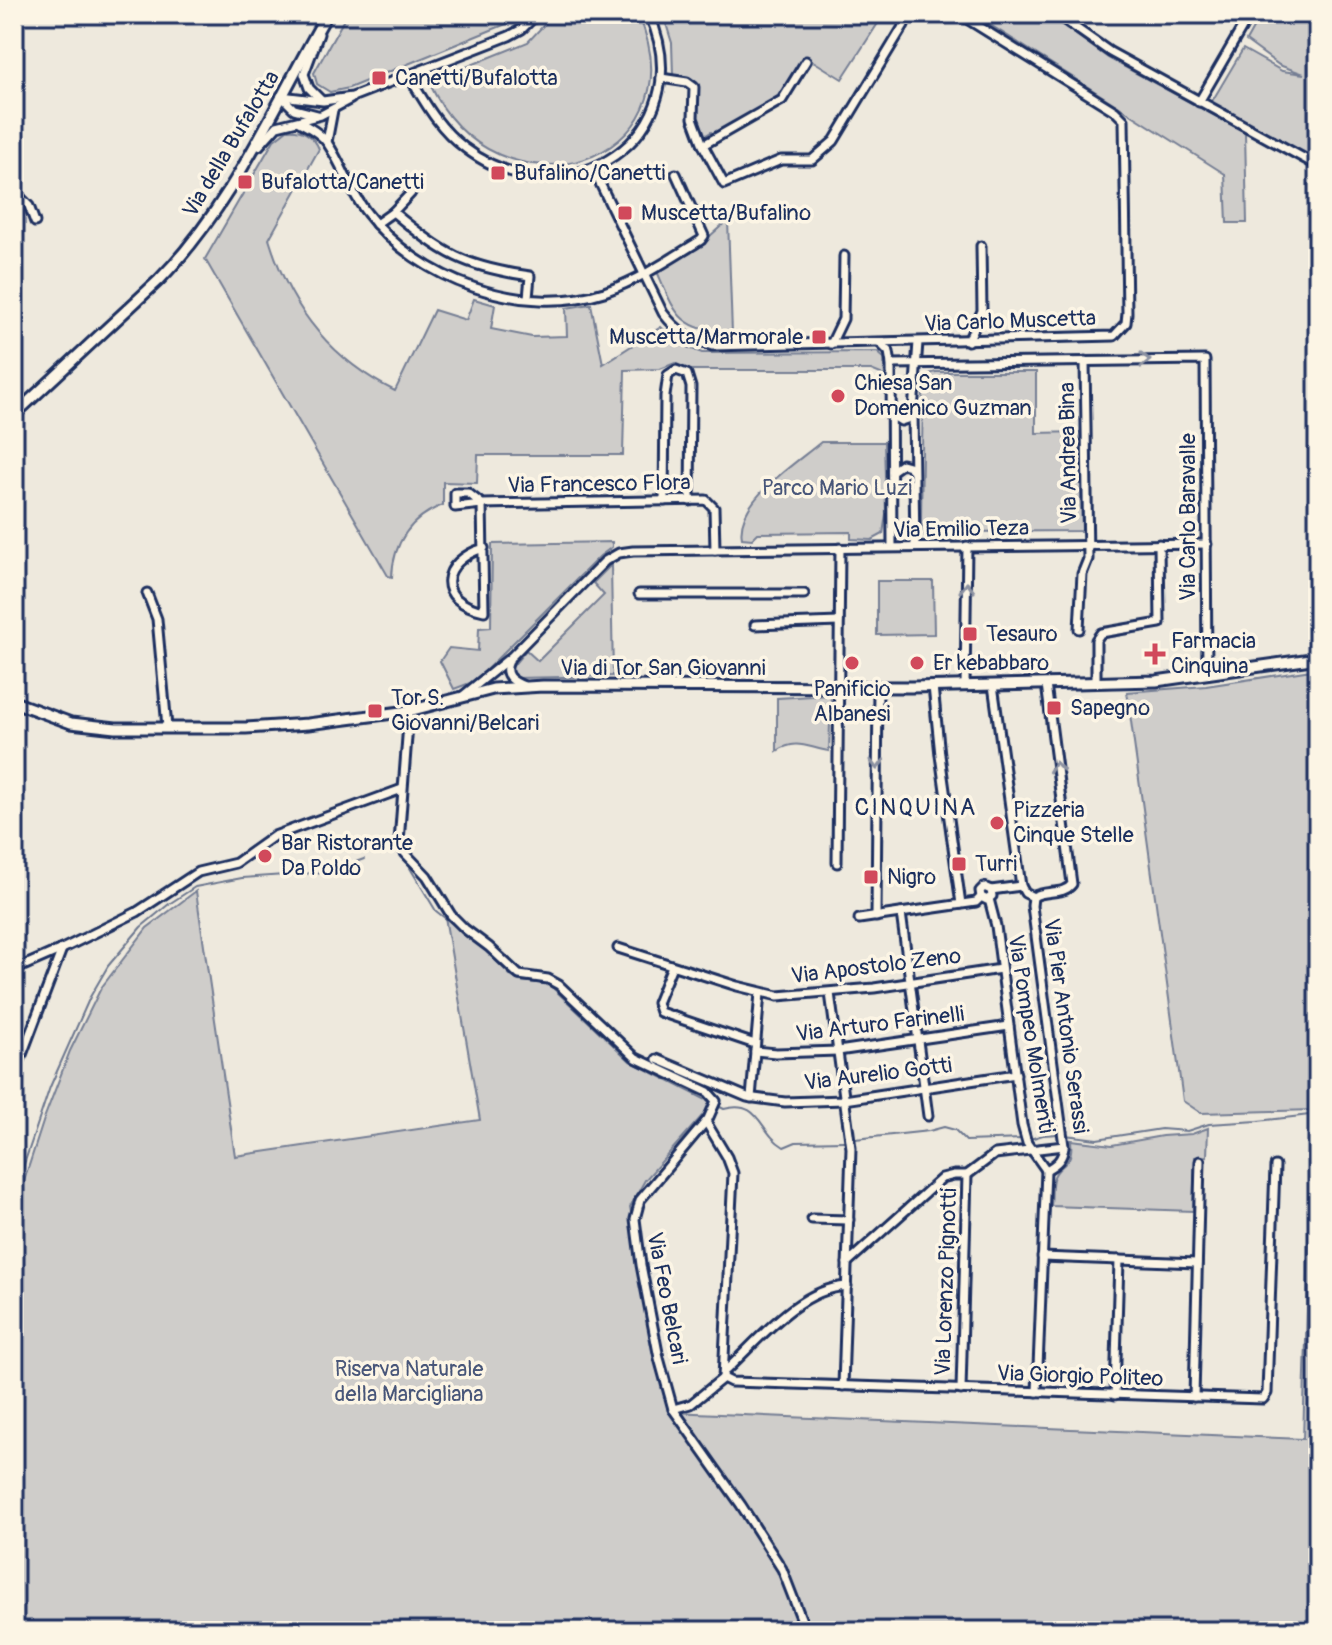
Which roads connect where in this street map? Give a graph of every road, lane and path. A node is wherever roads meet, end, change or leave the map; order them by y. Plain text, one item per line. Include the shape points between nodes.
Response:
1 (327, 14) edge
2 (537, 14) edge
3 (649, 14) edge
4 (959, 14) edge
5 (1056, 14) edge
6 (1250, 14) edge
7 (904, 25) dead end
8 (320, 27) junction
9 (806, 61) dead end
10 (409, 76) junction
11 (661, 78) junction
12 (281, 96) junction
13 (352, 97) junction
14 (323, 101) junction
15 (1199, 102) junction
16 (333, 110) junction
17 (321, 115) junction
18 (299, 122) junction
19 (327, 142) junction
20 (703, 145) junction
21 (243, 166) junction
22 (1318, 166) edge
23 (593, 169) junction
24 (676, 174) dead end
25 (14, 191) edge
26 (411, 193) dead end
27 (393, 212) junction
28 (35, 222) dead end
29 (376, 224) junction
30 (981, 246) dead end
31 (844, 256) dead end
32 (645, 276) junction
33 (528, 298) junction
34 (968, 341) junction
35 (918, 342) junction
36 (880, 343) junction
37 (903, 343) junction
38 (831, 344) junction
39 (1085, 361) junction
40 (891, 364) junction
41 (916, 364) junction
42 (14, 415) edge
43 (893, 416) junction
44 (913, 417) junction
45 (892, 471) junction
46 (914, 472) junction
47 (664, 501) junction
48 (690, 501) junction
49 (1159, 544) junction
50 (1207, 544) junction
51 (1087, 545) junction
52 (967, 546) junction
53 (892, 547) junction
54 (915, 547) junction
55 (484, 548) junction
56 (840, 548) junction
57 (715, 550) junction
58 (147, 593) dead end
59 (639, 594) dead end
60 (804, 594) dead end
61 (839, 622) junction
62 (755, 625) dead end
63 (1079, 629) dead end
64 (512, 656) junction
65 (1318, 658) edge
66 (1207, 674) junction
67 (1096, 682) junction
68 (1046, 684) junction
69 (993, 685) junction
70 (838, 686) junction
71 (878, 686) junction
72 (933, 686) junction
73 (965, 686) junction
74 (527, 687) junction
75 (463, 697) junction
76 (14, 702) edge
77 (409, 711) junction
78 (167, 727) junction
79 (402, 789) junction
80 (837, 863) dead end
81 (1021, 886) junction
82 (987, 896) junction
83 (1033, 897) junction
84 (961, 904) junction
85 (901, 913) junction
86 (876, 917) junction
87 (859, 919) dead end
88 (618, 948) dead end
89 (62, 949) junction
90 (672, 966) junction
91 (1001, 969) junction
92 (14, 970) edge
93 (910, 983) junction
94 (760, 993) junction
95 (830, 993) junction
96 (1009, 1026) junction
97 (918, 1039) junction
98 (755, 1047) junction
99 (24, 1051) junction
100 (838, 1051) junction
101 (14, 1056) edge
102 (657, 1059) dead end
103 (1016, 1074) junction
104 (14, 1076) edge
105 (707, 1087) junction
106 (924, 1088) junction
107 (751, 1098) junction
108 (844, 1100) junction
109 (928, 1116) dead end
110 (706, 1122) junction
111 (1063, 1142) junction
112 (1032, 1149) junction
113 (1200, 1161) dead end
114 (1275, 1166) dead end
115 (1046, 1170) junction
116 (967, 1175) junction
117 (812, 1219) dead end
118 (849, 1220) junction
119 (1042, 1257) junction
120 (1119, 1260) junction
121 (847, 1263) junction
122 (1197, 1263) junction
123 (847, 1286) junction
124 (724, 1375) junction
125 (843, 1386) junction
126 (961, 1390) junction
127 (1037, 1392) junction
128 (1115, 1395) junction
129 (1194, 1397) junction
130 (673, 1409) junction
131 (806, 1631) edge

1 - 8 street, Via della Bufalotta
2 - 10 street via 516,33
3 - 11 street via 659,43
4 - 34 street, Via Carlo Muscetta via 1115,111 1125,128 1126,323 1114,336
5 - 15 street via 1110,52
6 - 15 street
7 - 20 street via 834,141 812,160 781,160 724,184
8 - 12 street, Via della Bufalotta
8 - 14 street via 304,74
9 - 20 street via 782,100
10 - 13 street
10 - 23 street via 442,127 486,161 543,177
11 - 20 street via 694,87 693,118
11 - 23 street via 653,109 638,133
12 - 14 street
12 - 17 street via 294,109
12 - 21 street, Via della Bufalotta
13 - 14 street
13 - 16 street
15 - 22 street
16 - 17 street
16 - 19 street
17 - 18 street
18 - 19 street
18 - 21 street via 275,127
19 - 29 street via 352,193
21 - 42 street, Via della Bufalotta via 171,268
23 - 32 street, Via Carlo Muscetta
24 - 32 street via 704,236
25 - 28 street via 29,206
26 - 27 street
27 - 29 street
27 - 33 street via 433,246 467,262 530,276
29 - 33 street via 412,256 457,282
30 - 34 street via 982,311
31 - 38 street via 843,319
32 - 33 street via 599,293
32 - 38 street, Via Carlo Muscetta via 663,313 697,342
34 - 35 street, Via Carlo Muscetta
35 - 37 street, Via Carlo Muscetta
35 - 41 street
36 - 37 street, Via Carlo Muscetta
36 - 38 street, Via Carlo Muscetta
36 - 40 street
37 - 40 street
37 - 41 street
39 - 41 street
39 -> 50 street, Via Carlo Baravalle via 1205,360
39 - 51 street, Via Andrea Bina
40 - 41 street
40 - 43 street
41 - 44 street
43 - 44 street via 901,421
43 - 45 street
44 - 46 street
45 - 46 street via 902,464
45 - 53 street
46 - 54 street
47 - 48 street, Via Francesco Flora
47 - 48 street via 665,396 668,375 676,370 687,374 691,387
47 - 55 street, Via Francesco Flora via 482,504
48 - 57 street, Via Francesco Flora via 714,508
49 - 50 street, Via Emilio Teza
49 - 51 street, Via Emilio Teza
49 - 67 street via 1160,623 1101,633 1096,640
50 - 66 street, Via Carlo Baravalle
51 - 52 street, Via Emilio Teza
51 - 63 street, Via Andrea Bina
52 - 54 street, Via Emilio Teza
73 -> 52 street
53 - 54 street, Via Emilio Teza
53 - 56 street, Via Emilio Teza
55 - 55 street via 467,553 450,569 449,582 457,602 484,611
56 - 57 street, Via Emilio Teza
56 - 61 street
57 - 64 street via 619,553
58 - 78 street via 157,619
59 - 60 street
61 - 62 street
61 - 70 street
64 - 74 street via 508,675
64 - 75 street
65 - 66 street, Via di Tor San Giovanni
66 - 67 street, Via di Tor San Giovanni
67 - 68 street, Via di Tor San Giovanni
68 - 69 street, Via di Tor San Giovanni
83 -> 68 street via 1067,889 1073,882
69 - 73 street, Via di Tor San Giovanni
69 - 81 street
70 - 71 street, Via di Tor San Giovanni
70 - 74 street, Via di Tor San Giovanni
70 - 80 street
71 - 72 street, Via di Tor San Giovanni
71 -> 86 street
72 - 73 street, Via di Tor San Giovanni
72 - 84 street
74 - 75 street, Via di Tor San Giovanni
75 - 77 street, Via di Tor San Giovanni
76 - 78 street, Via di Tor San Giovanni via 71,723
77 - 78 street, Via di Tor San Giovanni via 283,726
77 - 79 street
79 - 89 street via 274,836 236,863 181,880 137,912
79 - 105 street via 400,846 460,925 519,975 559,985 636,1058
81 - 82 street
81 - 83 street, Via Pier Antonio Serassi
82 - 84 street
82 - 91 street, Via Pompeo Molmenti
83 - 111 street, Via Pier Antonio Serassi
84 - 85 street
85 - 86 street
85 - 93 street
86 - 87 street
88 - 90 street, Via Apostolo Zeno
89 - 92 street
89 - 99 street
90 - 94 street, Via Apostolo Zeno
90 - 98 street, Via Arturo Farinelli via 657,1003 660,1012
91 - 93 street, Via Apostolo Zeno
91 - 96 street, Via Pompeo Molmenti
93 - 95 street, Via Apostolo Zeno
93 - 97 street
94 - 95 street, Via Apostolo Zeno
94 - 98 street
95 - 100 street
96 - 97 street, Via Arturo Farinelli
96 - 103 street, Via Pompeo Molmenti
97 - 100 street, Via Arturo Farinelli
97 - 106 street
98 - 100 street, Via Arturo Farinelli via 776,1053
98 - 107 street
99 - 101 street
99 - 104 street
100 - 108 street
102 - 105 street, Via Aurelio Gotti
103 - 106 street, Via Aurelio Gotti
103 - 112 street, Via Pompeo Molmenti via 1024,1137
105 - 107 street, Via Aurelio Gotti
105 - 110 street via 716,1103
106 - 108 street, Via Aurelio Gotti
106 - 109 street
107 - 108 street, Via Aurelio Gotti via 797,1103
108 - 118 street via 851,1148
110 - 124 street via 733,1173
110 - 130 street, Via Feo Belcari via 647,1189 635,1219
111 - 112 street, Via Lorenzo Pignotti
111 - 115 street, Via Pier Antonio Serassi via 1058,1163
112 - 115 street, Via Pompeo Molmenti
112 - 116 street, Via Lorenzo Pignotti via 995,1154
113 - 122 street
114 - 129 street, Via Giorgio Politeo via 1266,1395
115 - 119 street
116 - 121 street, Via Lorenzo Pignotti via 942,1178
116 - 126 street, Via Lorenzo Pignotti
117 - 118 street
118 - 121 street
119 - 120 street
119 - 127 street
120 - 122 street
120 - 128 street
121 - 123 street
122 - 129 street
123 - 124 street via 821,1291 787,1314
123 - 125 street
124 - 125 street, Via Giorgio Politeo via 731,1382
124 - 130 street via 691,1404
125 - 126 street, Via Giorgio Politeo
126 - 127 street, Via Giorgio Politeo
127 - 128 street, Via Giorgio Politeo
128 - 129 street, Via Giorgio Politeo
130 - 131 street, Via Feo Belcari via 782,1569

